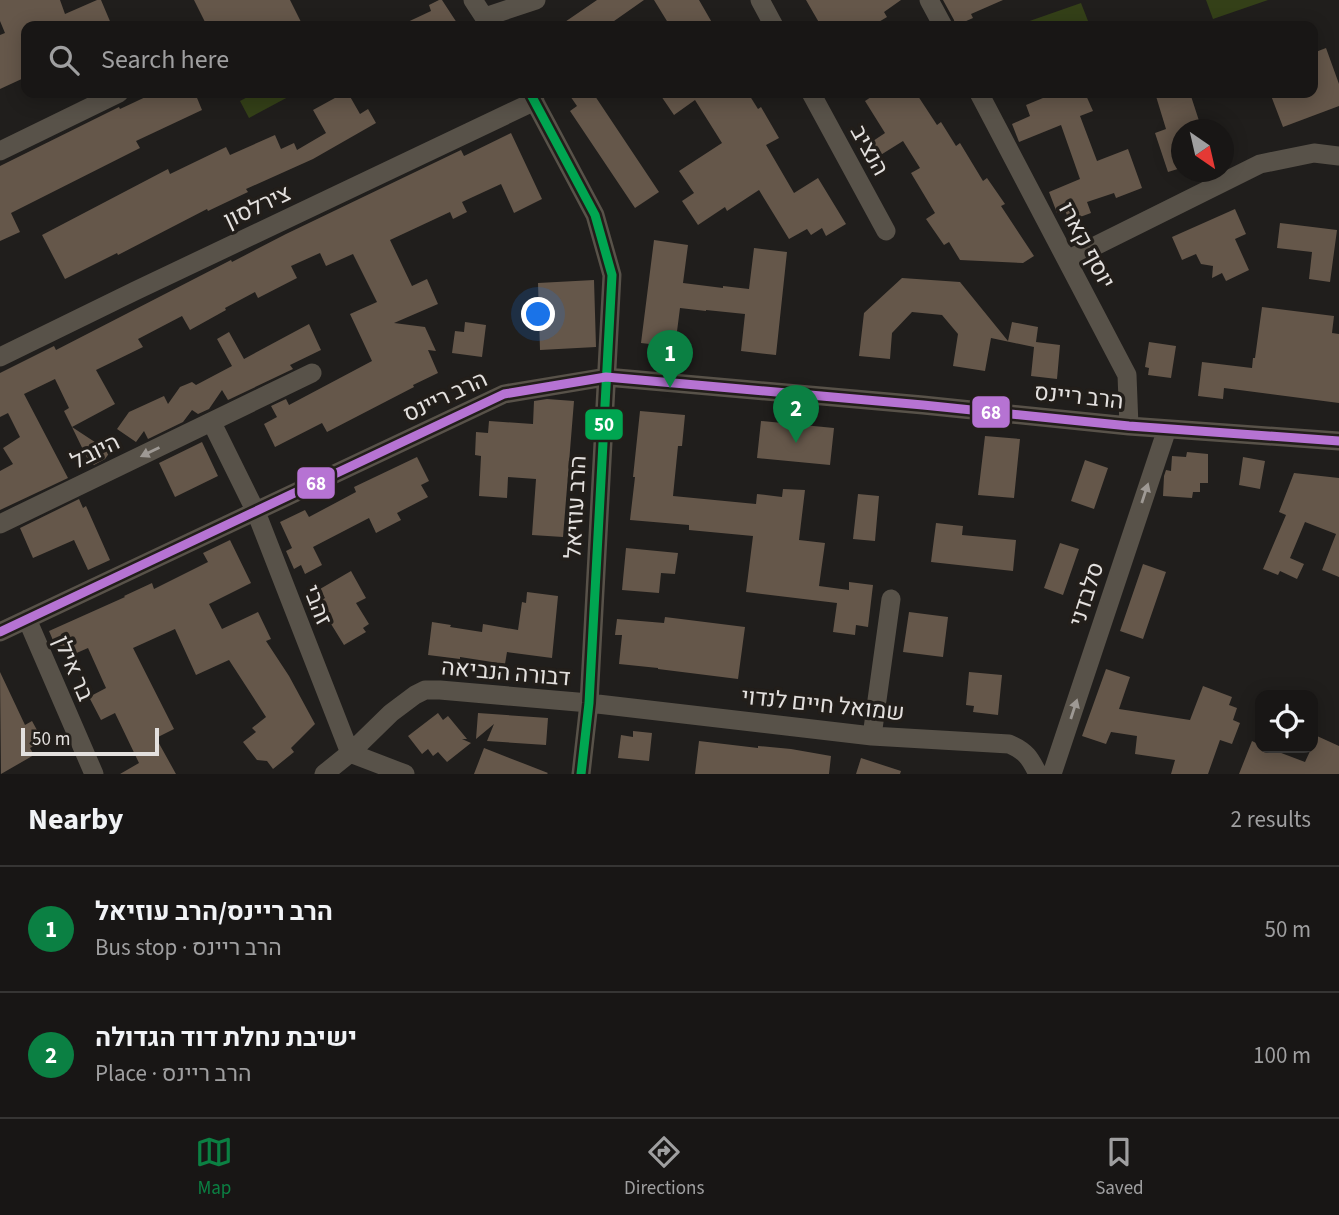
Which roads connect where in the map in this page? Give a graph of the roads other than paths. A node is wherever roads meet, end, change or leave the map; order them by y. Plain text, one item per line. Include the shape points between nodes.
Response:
1 (473, 0) edge
2 (536, 0) edge
3 (760, 0) edge
4 (929, 0) edge
5 (487, 21) edge
6 (490, 21) edge
7 (771, 21) edge
8 (940, 21) edge
9 (110, 98) edge
10 (531, 98) edge
11 (534, 98) edge
12 (814, 98) edge
13 (982, 98) edge
14 (0, 151) edge
15 (1339, 156) edge
16 (886, 231) dead end
17 (1067, 260) junction
18 (0, 357) edge
19 (312, 373) dead end
20 (606, 377) junction
21 (212, 423) junction
22 (1129, 426) junction
23 (1167, 429) junction
24 (1339, 442) edge
25 (256, 512) junction
26 (0, 524) edge
27 (891, 599) dead end
28 (27, 620) junction
29 (0, 632) edge
30 (589, 703) junction
31 (872, 736) junction
32 (350, 753) junction
33 (94, 774) edge
34 (324, 774) edge
35 (405, 774) edge
36 (581, 774) edge
37 (1038, 774) edge
38 (1052, 774) edge

1 - 5 street
2 - 6 street
3 - 7 street
4 - 8 street
9 - 14 street
10 - 18 street, צירלסון
11 - 20 street, הרב עוזיאל via 595,215 612,275
12 - 16 street, הנציב
13 - 17 street, יוסף קארו
15 - 17 street via 1314,153 1260,164
17 - 22 street, יוסף קארו via 1127,375
19 - 21 street, היובל
20 - 22 street, הרב ריינס
20 - 25 street, הרב ריינס via 504,394
20 - 30 street, הרב עוזיאל
21 - 25 street, זהבי
21 -> 26 street, היובל
22 - 23 street, הרב ריינס
23 - 24 street, הרב ריינס
38 -> 23 street, סלבדני
25 - 28 street, הרב ריינס
25 - 32 street, זהבי
27 - 31 street
28 - 29 street, הרב ריינס
28 - 33 street, בר אילן
30 - 31 street, שמואל חיים לנדוי
30 - 32 street, דבורה הנביאה via 425,690 391,713
30 - 36 street, הרב עוזיאל
31 - 37 street, שמואל חיים לנדוי via 1009,744 1022,749
32 - 34 street, דבורה הנביאה
32 - 35 street

